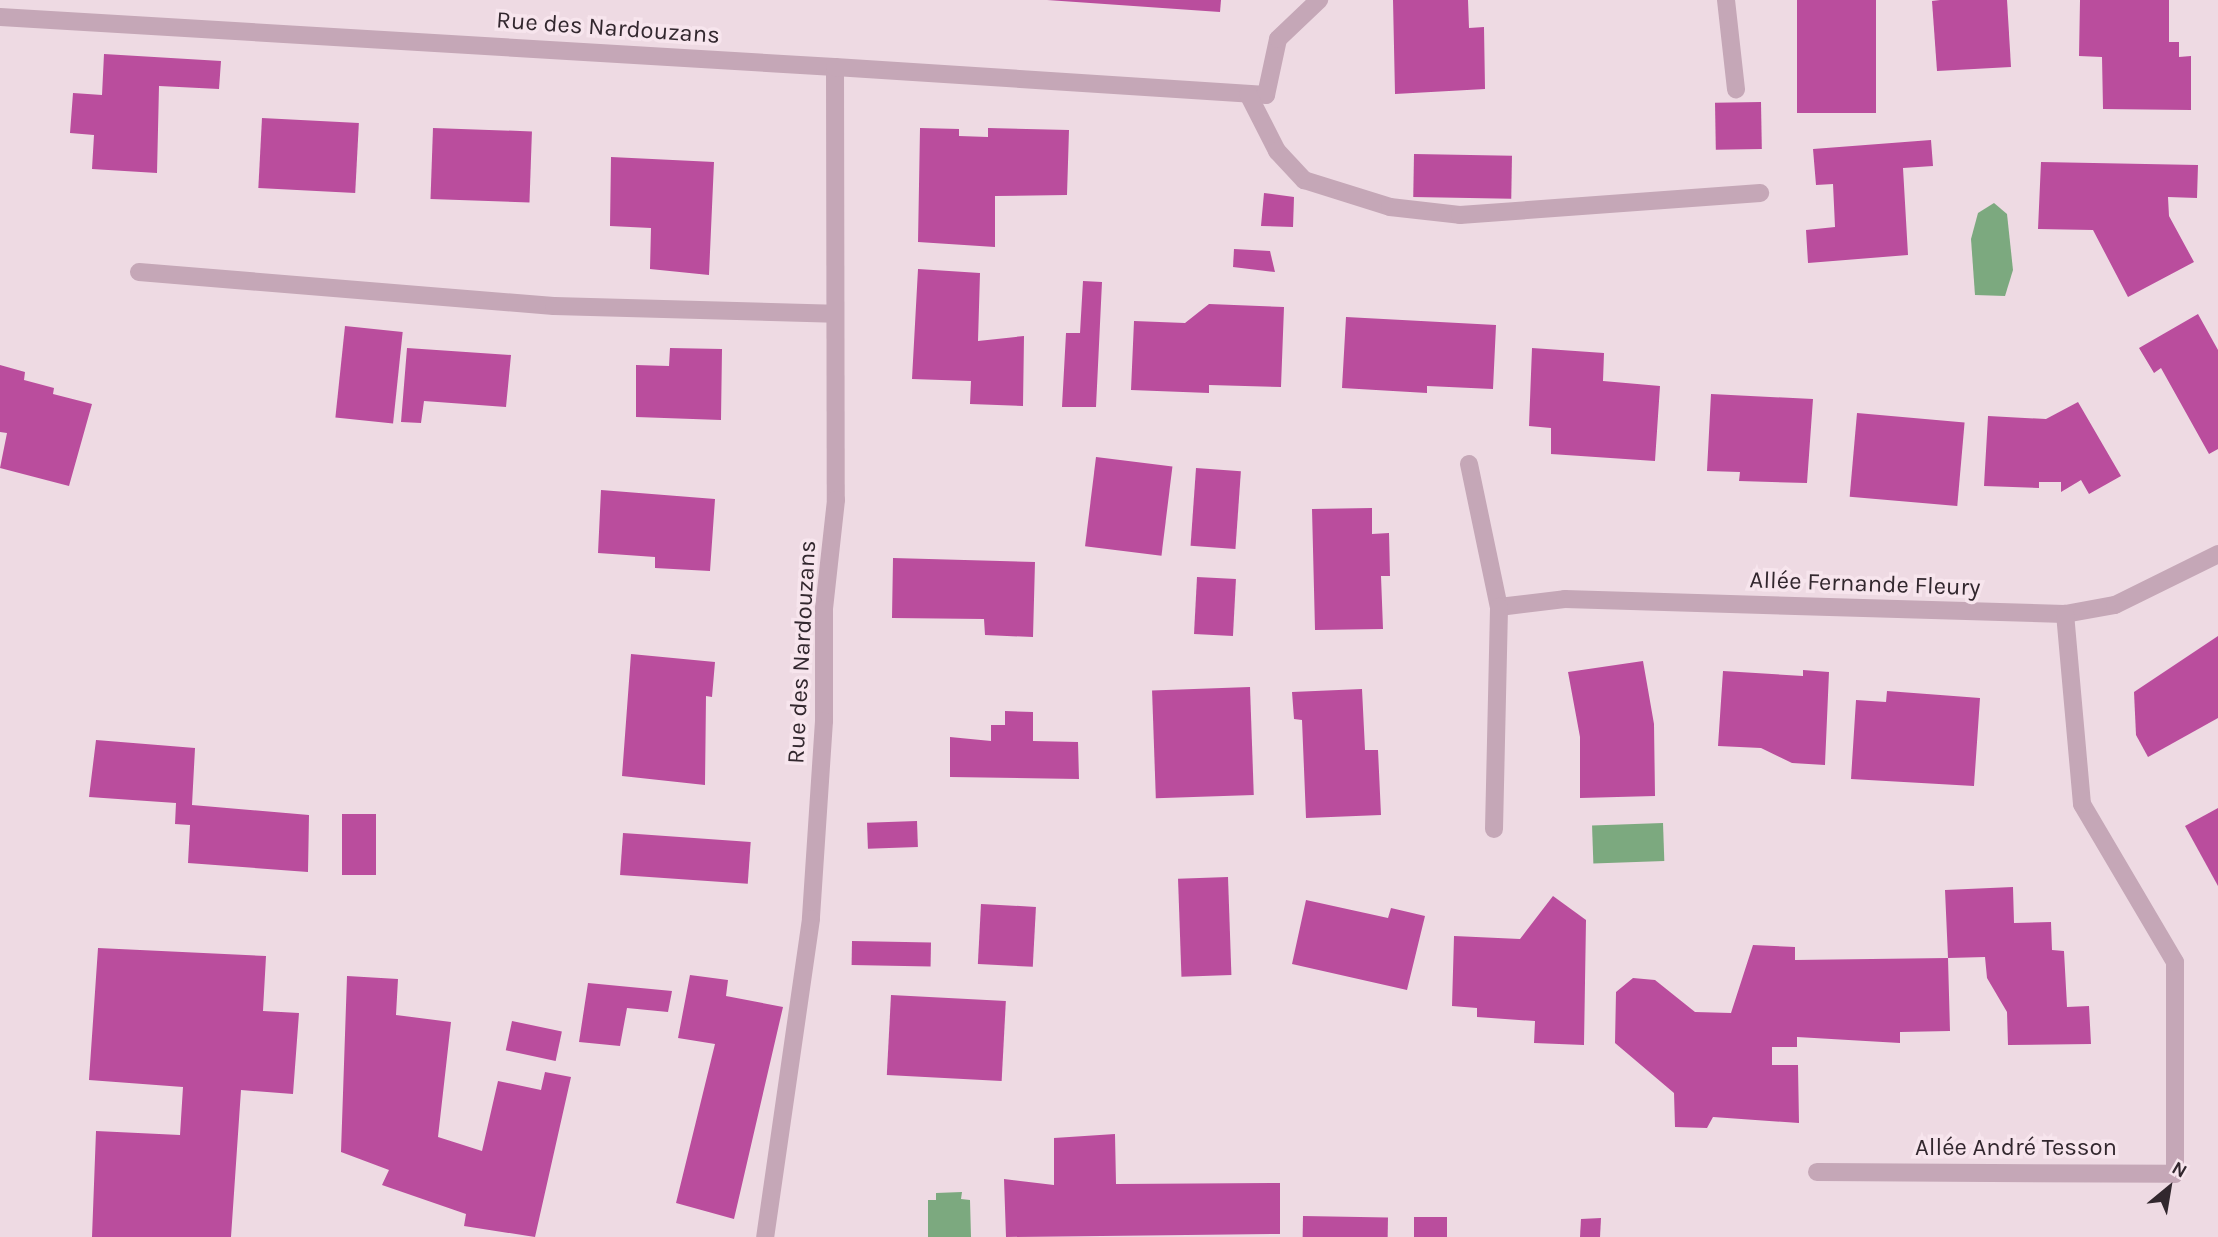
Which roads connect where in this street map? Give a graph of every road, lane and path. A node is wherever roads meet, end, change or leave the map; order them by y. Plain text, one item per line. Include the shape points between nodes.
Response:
1 (1319, 0) edge
2 (1726, 0) edge
3 (0, 17) edge
4 (835, 67) junction
5 (1736, 89) dead end
6 (1248, 94) junction
7 (1760, 192) dead end
8 (138, 272) dead end
9 (834, 314) junction
10 (1469, 464) dead end
11 (2218, 554) edge
12 (1499, 607) junction
13 (2065, 614) junction
14 (1494, 829) dead end
15 (1817, 1172) dead end
16 (765, 1237) edge

1 - 6 street via 1278,39 1266,95
2 - 5 street
3 - 4 street, Rue des Nardouzans
4 - 6 street, Rue des Nardouzans
4 - 9 street, Rue des Nardouzans
6 - 7 street via 1277,151 1304,180 1390,207 1460,215
8 - 9 street via 554,306
9 - 16 street, Rue des Nardouzans via 836,500 824,610 824,721 811,919
10 - 12 street
11 - 13 street, Allée Fernande Fleury via 2115,605
12 - 13 street, Allée Fernande Fleury via 1564,599
12 - 14 street
13 - 15 street, Allée André Tesson via 2082,804 2175,962 2175,1174

